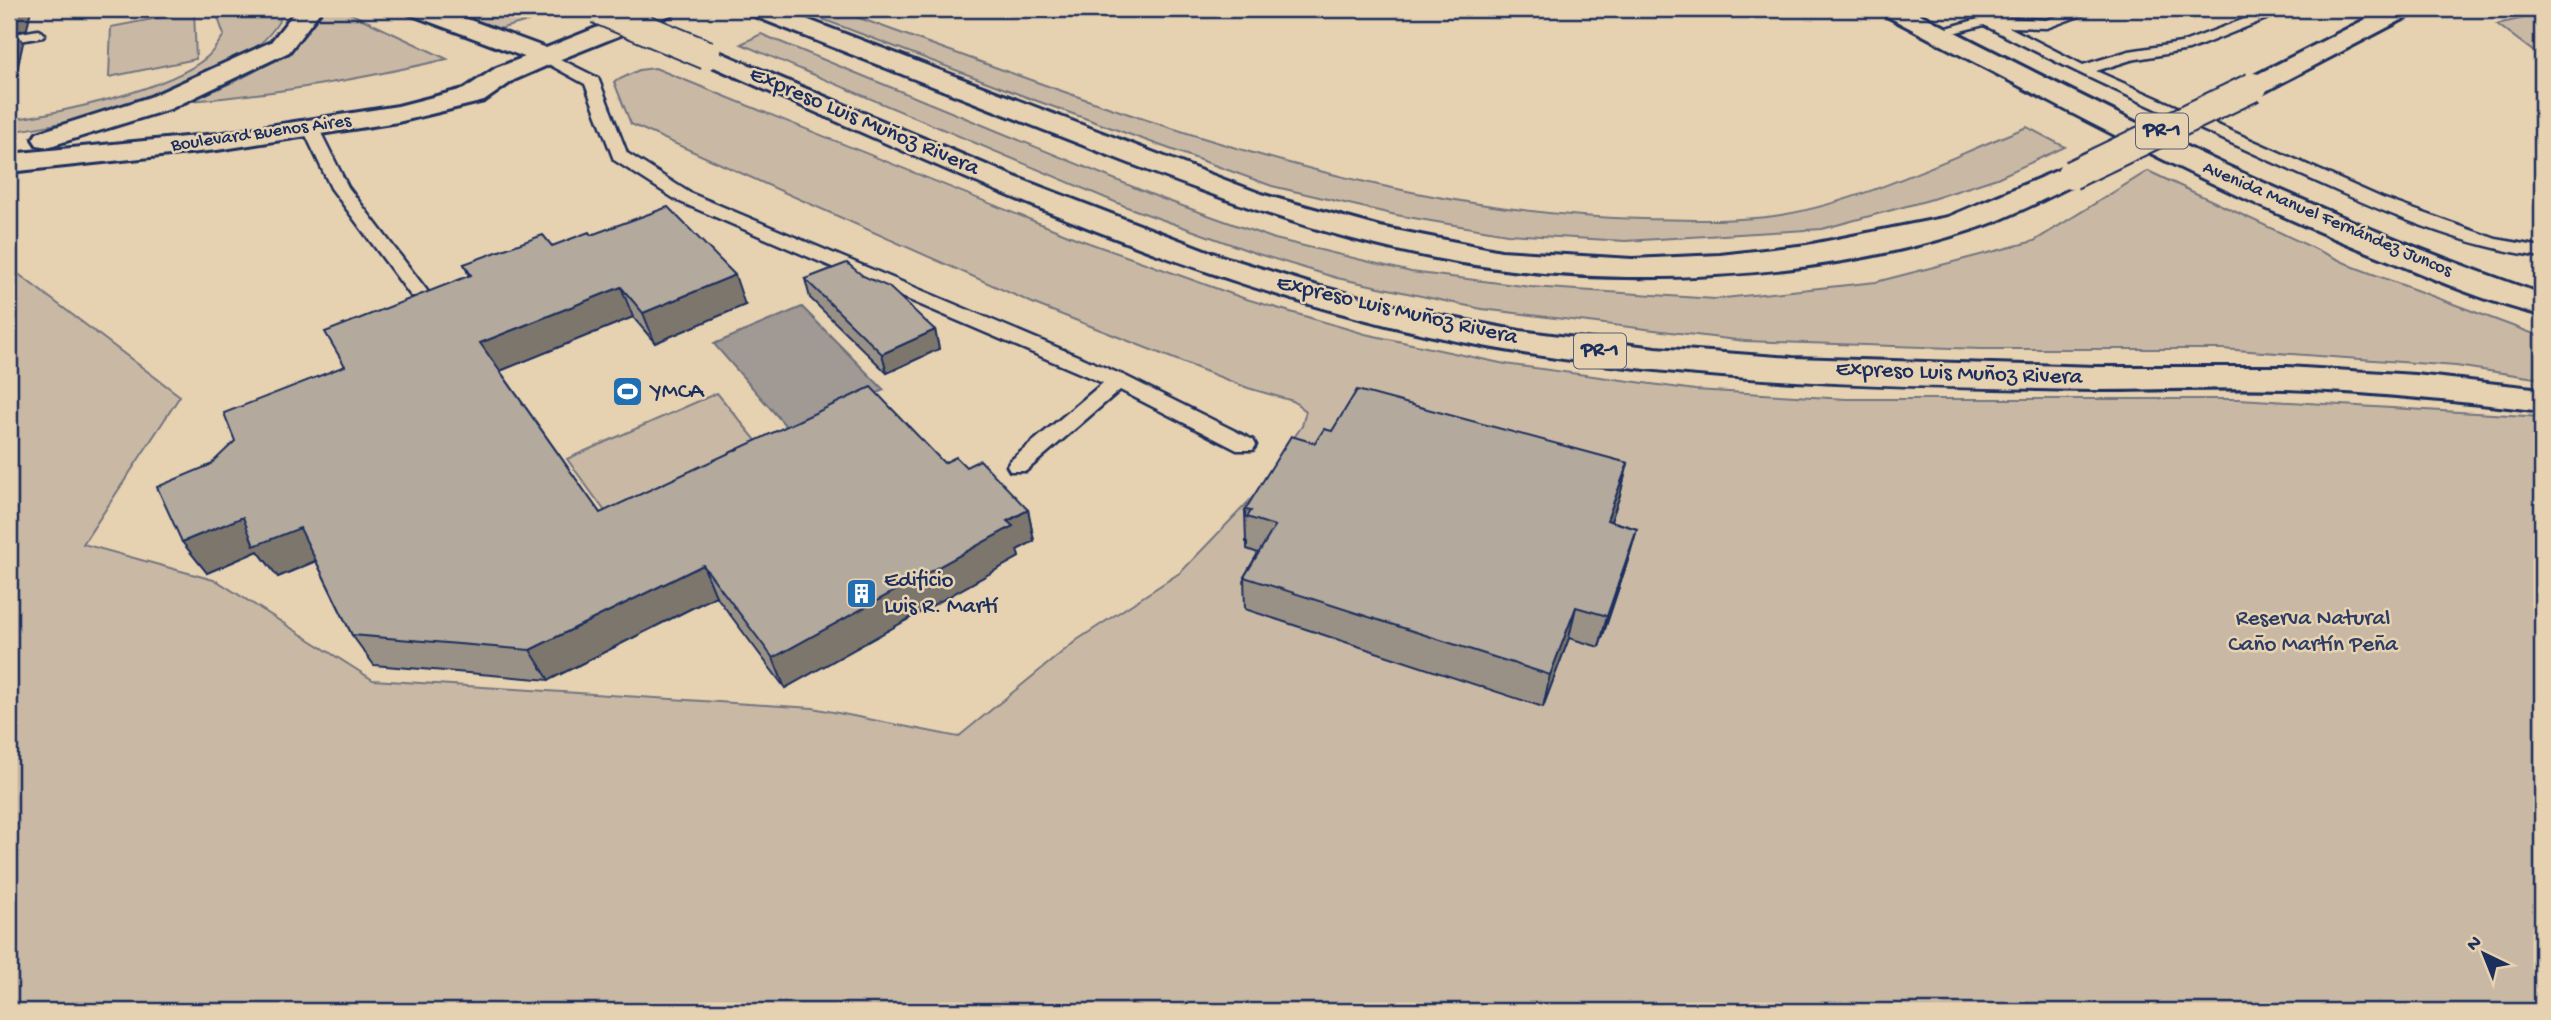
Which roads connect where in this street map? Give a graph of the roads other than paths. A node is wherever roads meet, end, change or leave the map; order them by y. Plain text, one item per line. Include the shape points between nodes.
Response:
1 (310, 9) edge
2 (418, 9) edge
3 (597, 9) edge
4 (664, 9) edge
5 (758, 9) edge
6 (1892, 9) edge
7 (2021, 9) edge
8 (2091, 9) edge
9 (2284, 9) edge
10 (2404, 9) edge
11 (1987, 21) junction
12 (1937, 33) junction
13 (38, 34) dead end
14 (9, 39) edge
15 (545, 57) junction
16 (2082, 69) junction
17 (505, 74) junction
18 (311, 128) junction
19 (47, 139) junction
20 (9, 144) edge
21 (9, 163) edge
22 (2542, 252) edge
23 (418, 292) edge
24 (2542, 305) edge
25 (1118, 381) junction
26 (2542, 400) edge
27 (1245, 444) dead end
28 (1018, 466) dead end

1 - 19 main road via 280,47 160,103
2 - 15 main road
3 - 26 main road, Expreso Luis Muñoz Rivera / PR-1, bridge via 1098,222 1202,260 1323,297 1520,342 1826,370 2070,378 2286,378
4 - 15 main road, Boulevard Buenos Aires
5 - 10 main road, PR-1, bridge via 1253,201 1396,241 1567,267 1738,264 1940,229 1993,211 2071,175
6 - 12 main road, Avenida Manuel Fernández Juncos
7 - 11 lane
8 - 11 lane via 2047,24
9 - 16 lane via 2184,47
11 - 12 lane
11 - 16 lane
12 - 24 main road, Avenida Manuel Fernández Juncos via 2085,111 2303,214
13 - 14 lane
15 - 17 main road, Boulevard Buenos Aires
15 - 25 lane via 592,81 620,156 684,197
16 - 22 lane via 2376,202 2492,244
17 - 18 main road, Boulevard Buenos Aires via 474,95 398,114
17 - 19 main road, Boulevard Buenos Aires via 463,77 315,111
18 - 21 main road, Boulevard Buenos Aires
18 - 23 lane via 340,188
19 - 20 main road, Boulevard Buenos Aires
25 - 27 lane
25 - 28 lane

